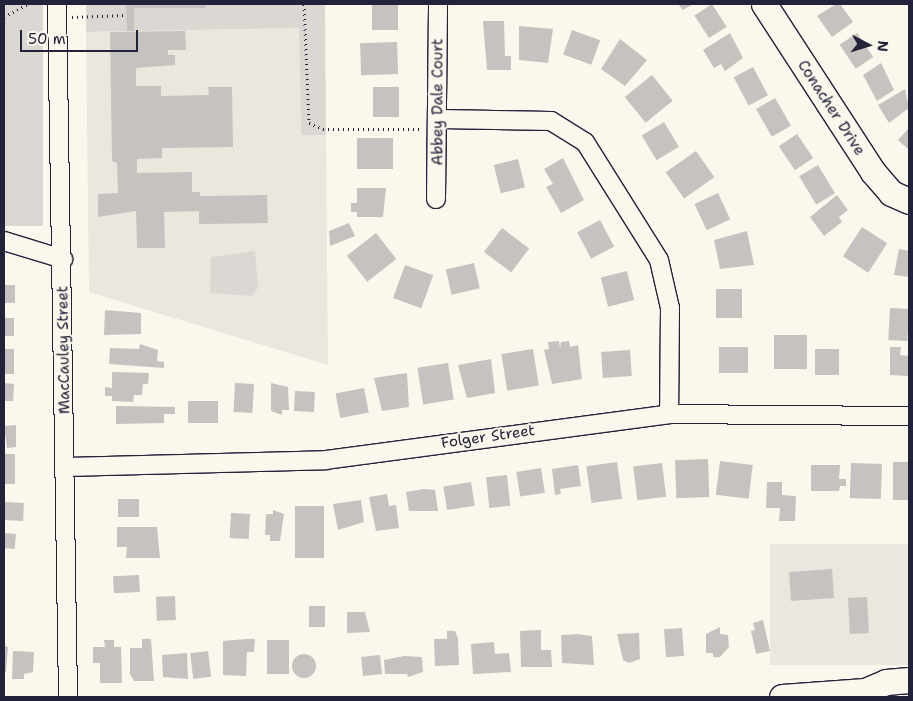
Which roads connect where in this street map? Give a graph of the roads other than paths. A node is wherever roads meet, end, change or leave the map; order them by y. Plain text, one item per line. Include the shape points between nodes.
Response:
1 (438, 4) edge
2 (764, 4) edge
3 (57, 11) edge
4 (439, 124) junction
5 (436, 199) dead end
6 (909, 201) edge
7 (4, 241) edge
8 (62, 259) junction
9 (669, 414) junction
10 (909, 416) edge
11 (66, 467) junction
12 (909, 680) edge
13 (874, 694) edge
14 (68, 697) edge
15 (782, 697) edge

1 - 4 street, Abbey Dale Court
2 - 6 street, Conacher Drive via 873,172 891,193
3 - 8 street, MacCauley Street
4 - 5 street, Abbey Dale Court
4 - 9 street via 552,122 584,142 659,260 670,308
7 - 8 street
8 - 11 street, MacCauley Street
9 - 10 street, Folger Street
9 - 11 street, Folger Street via 326,460
11 - 14 street, MacCauley Street
12 - 13 street via 886,682
13 - 15 street

